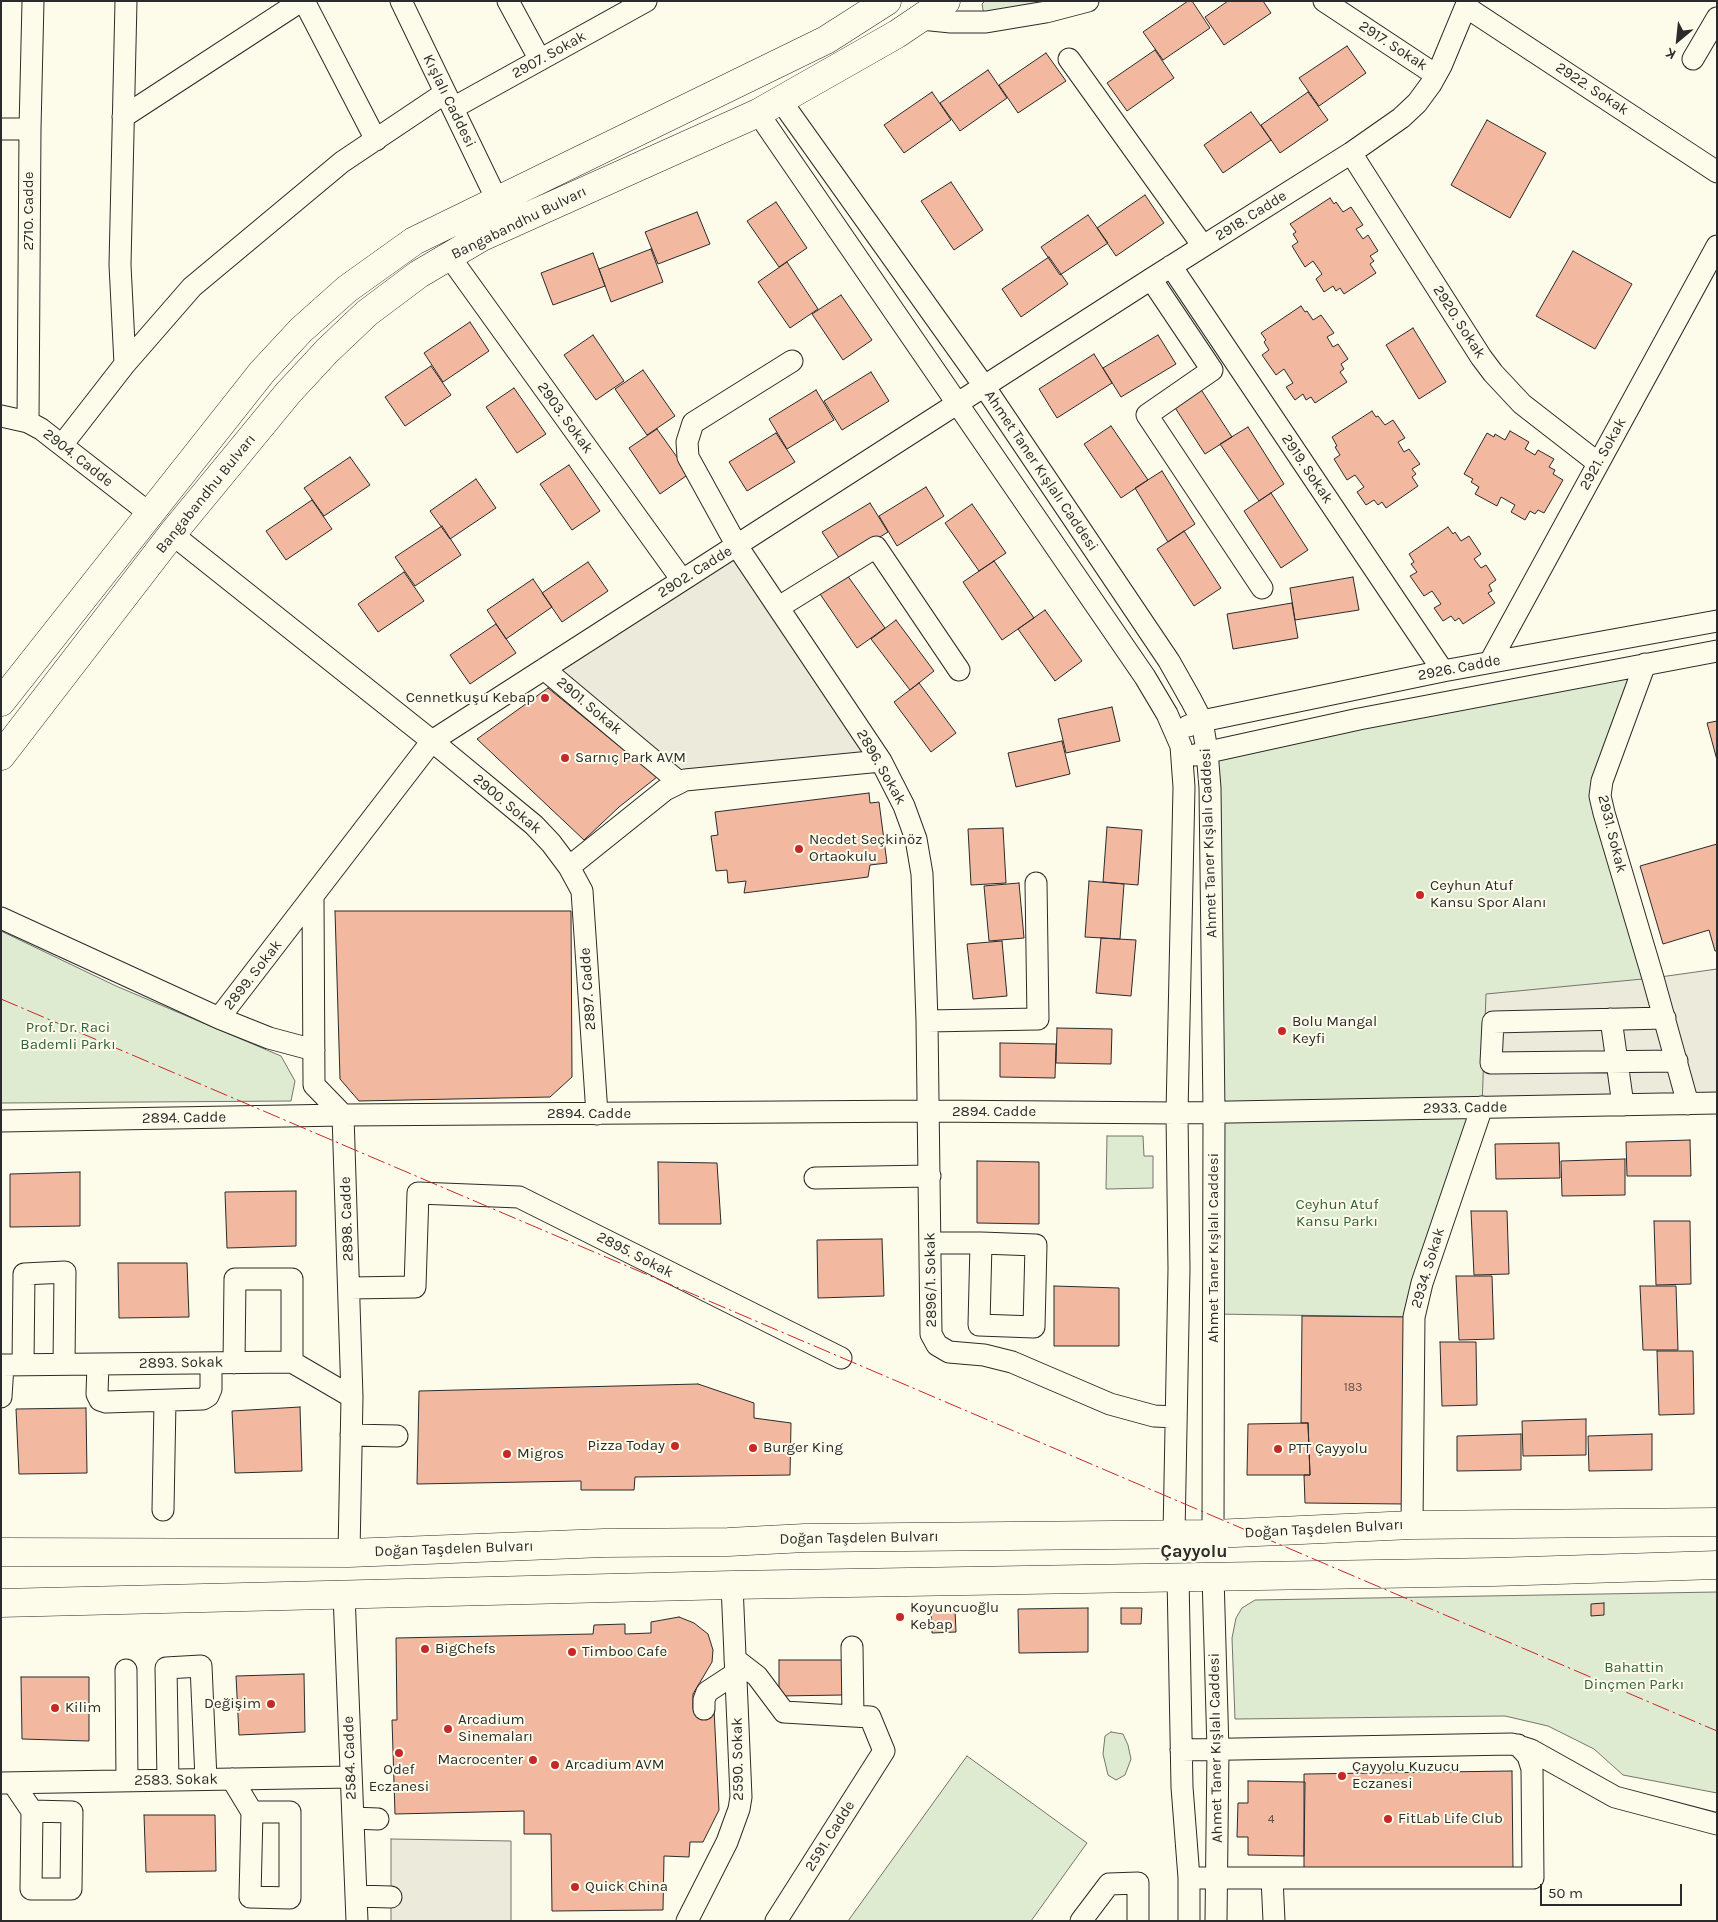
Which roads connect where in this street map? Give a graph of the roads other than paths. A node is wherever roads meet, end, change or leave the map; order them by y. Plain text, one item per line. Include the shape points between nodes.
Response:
1 (33, 1) edge
2 (126, 1) edge
3 (302, 1) edge
4 (401, 1) edge
5 (508, 1) edge
6 (646, 1) edge
7 (887, 1) edge
8 (946, 1) edge
9 (1088, 1) edge
10 (1324, 1) edge
11 (1467, 4) edge
12 (1717, 18) edge
13 (921, 19) junction
14 (1069, 59) dead end
15 (1693, 59) dead end
16 (540, 60) junction
17 (1436, 75) junction
18 (750, 77) junction
19 (449, 100) junction
20 (770, 107) junction
21 (124, 118) junction
22 (1, 129) edge
23 (30, 129) junction
24 (376, 140) junction
25 (1351, 153) junction
26 (1717, 172) edge
27 (496, 200) junction
28 (1203, 246) junction
29 (1717, 246) edge
30 (449, 256) junction
31 (1171, 266) junction
32 (1151, 279) junction
33 (792, 361) dead end
34 (125, 364) junction
35 (984, 386) junction
36 (959, 404) junction
37 (1, 416) edge
38 (28, 422) junction
39 (62, 445) junction
40 (1598, 463) junction
41 (150, 513) junction
42 (172, 534) junction
43 (737, 546) junction
44 (682, 580) junction
45 (1262, 588) dead end
46 (778, 608) junction
47 (1717, 621) edge
48 (1717, 651) edge
49 (1490, 662) junction
50 (1645, 664) junction
51 (544, 669) junction
52 (959, 670) dead end
53 (1443, 671) junction
54 (1, 702) edge
55 (1202, 721) junction
56 (1176, 732) junction
57 (432, 741) junction
58 (1207, 751) junction
59 (1, 756) edge
60 (1183, 760) junction
61 (881, 761) junction
62 (679, 782) junction
63 (569, 867) junction
64 (1036, 883) dead end
65 (313, 897) junction
66 (1, 918) edge
67 (219, 1018) junction
68 (1665, 1018) junction
69 (1611, 1019) junction
70 (927, 1021) junction
71 (314, 1050) junction
72 (1677, 1060) junction
73 (1617, 1062) junction
74 (1717, 1103) edge
75 (1688, 1104) junction
76 (1623, 1105) junction
77 (1482, 1107) junction
78 (1717, 1110) edge
79 (929, 1111) junction
80 (1214, 1112) junction
81 (1177, 1113) junction
82 (597, 1114) junction
83 (343, 1115) junction
84 (1, 1121) edge
85 (930, 1176) junction
86 (815, 1178) dead end
87 (931, 1243) junction
88 (980, 1243) junction
89 (349, 1288) junction
90 (840, 1358) dead end
91 (292, 1362) junction
92 (211, 1363) junction
93 (234, 1363) junction
94 (64, 1364) junction
95 (98, 1364) junction
96 (9, 1365) edge
97 (1, 1396) edge
98 (352, 1397) junction
99 (165, 1400) junction
100 (1176, 1417) junction
101 (352, 1435) junction
102 (397, 1436) dead end
103 (163, 1510) dead end
104 (1717, 1522) edge
105 (1412, 1526) junction
106 (1174, 1534) junction
107 (1213, 1534) junction
108 (1, 1552) edge
109 (349, 1553) junction
110 (1717, 1565) edge
111 (1212, 1576) junction
112 (1178, 1577) junction
113 (732, 1585) junction
114 (344, 1594) junction
115 (1, 1603) edge
116 (852, 1647) dead end
117 (735, 1666) junction
118 (126, 1670) dead end
119 (704, 1709) dead end
120 (853, 1716) junction
121 (1518, 1745) junction
122 (1181, 1750) junction
123 (1218, 1750) junction
124 (351, 1777) junction
125 (206, 1779) junction
126 (232, 1779) junction
127 (128, 1780) junction
128 (168, 1780) junction
129 (7, 1783) edge
130 (32, 1811) dead end
131 (252, 1812) dead end
132 (353, 1818) junction
133 (378, 1819) dead end
134 (1717, 1824) edge
135 (1216, 1877) junction
136 (1189, 1878) junction
137 (1272, 1878) junction
138 (356, 1896) junction
139 (390, 1897) dead end
140 (357, 1921) edge
141 (687, 1921) edge
142 (776, 1921) edge
143 (1081, 1921) edge
144 (1138, 1921) edge
145 (1189, 1921) edge
146 (1216, 1921) edge
147 (1274, 1921) edge

1 - 23 street, 2710. Cadde
2 - 21 street
3 - 21 street
3 - 24 street
4 - 19 street, Kışlalı Caddesi
5 - 16 street
6 - 16 street, 2907. Sokak
7 - 18 main road, Bangabandhu Bulvarı via 826,40
8 - 13 main road, Bangabandhu Bulvarı
9 - 13 street via 986,22
10 - 17 street, 2917. Sokak
11 - 17 street, 2918. Cadde
11 - 26 street, 2922. Sokak
12 - 15 street
13 - 20 main road, Bangabandhu Bulvarı
14 - 28 street
16 - 19 street, 2907. Sokak
17 - 25 street, 2918. Cadde via 1410,111
18 - 20 main road
18 - 27 main road, Bangabandhu Bulvarı
19 - 24 street, 2907. Sokak
19 - 27 street, Kışlalı Caddesi
20 - 30 main road, Bangabandhu Bulvarı via 512,223
20 - 35 street, Ahmet Taner Kışlalı Caddesi
20 - 36 street, Ahmet Taner Kışlalı Caddesi
21 - 34 street via 120,265
22 - 23 street
23 - 38 street, 2710. Cadde
24 - 34 street, 2907. Sokak via 342,162 192,286
25 - 28 street, 2918. Cadde
25 - 40 street, 2920. Sokak via 1493,373 1522,404
27 - 41 main road, Bangabandhu Bulvarı via 414,241 347,289 279,353
28 - 31 street, 2918. Cadde
29 - 40 street, 2921. Sokak
30 - 42 main road, Bangabandhu Bulvarı via 419,274 347,330 288,393
30 - 44 street, 2903. Sokak
31 - 32 street, 2918. Cadde
31 - 53 street, 2919. Sokak
32 - 35 street, 2918. Cadde
32 - 45 street via 1212,370 1148,415
33 - 43 street, 2896. Sokak via 693,423 690,428 688,457
34 - 39 street, 2907. Sokak
35 - 36 street, 2902. Cadde
35 - 55 street, Ahmet Taner Kışlalı Caddesi via 1169,661
36 - 43 street, 2902. Cadde
36 - 56 street, Ahmet Taner Kışlalı Caddesi via 1145,677
37 - 38 street, 2904. Cadde
38 - 39 street, 2904. Cadde
39 - 41 street, 2904. Cadde
40 - 49 street, 2921. Sokak
41 - 54 main road, Bangabandhu Bulvarı
42 - 57 street, 2900. Sokak
42 - 59 main road, Bangabandhu Bulvarı
43 - 44 street, 2902. Cadde
43 - 46 street, 2896. Sokak
44 - 51 street, 2902. Cadde
46 - 52 street via 876,547
46 - 61 street, 2896. Sokak
47 - 49 street, 2926. Cadde
48 - 50 street, 2926. Cadde
49 - 53 street, 2926. Cadde
50 - 58 street, 2926. Cadde via 1359,718
50 - 68 street, 2931. Sokak via 1602,782 1600,796
51 - 57 street, 2902. Cadde
51 - 62 street, 2901. Sokak
53 - 55 street, 2926. Cadde
55 - 56 street, 2926. Cadde
55 - 58 street, Ahmet Taner Kışlalı Caddesi
56 - 60 street, Ahmet Taner Kışlalı Caddesi
57 - 63 street, 2900. Sokak via 540,830
57 - 65 street, 2899. Sokak
58 - 60 street, 2926. Cadde
58 - 80 street, Ahmet Taner Kışlalı Caddesi
60 - 81 street, Ahmet Taner Kışlalı Caddesi
61 - 62 street via 700,777
61 - 70 street, 2896. Sokak via 897,790 920,856
62 - 63 street via 658,795
63 - 82 street, 2897. Cadde via 582,891
64 - 70 street via 1038,1019
65 - 67 street, 2899. Sokak
65 - 71 street
66 - 67 street, 2899. Sokak
67 - 71 street via 269,1038
68 - 69 street
68 - 72 street, 2931. Sokak
69 - 73 street
69 - 73 street via 1493,1022 1491,1063
70 - 79 street, 2896. Sokak
71 - 83 street via 314,1085
72 - 73 street
72 - 75 street, 2931. Sokak
73 - 76 street
74 - 75 street, 2933. Cadde
74 - 78 street
75 - 76 street, 2933. Cadde
76 - 77 street, 2933. Cadde
77 - 80 street, 2933. Cadde
77 - 105 street, 2934. Sokak via 1422,1283 1414,1317
79 - 81 street, 2894. Cadde
79 - 82 street, 2894. Cadde
79 - 85 street, 2896/1. Sokak
80 - 81 street, 2933. Cadde
80 - 107 street, Ahmet Taner Kışlalı Caddesi
81 - 100 street, Ahmet Taner Kışlalı Caddesi via 1179,1269
82 - 83 street, 2894. Cadde
83 - 84 street, 2894. Cadde
83 - 89 street, 2898. Cadde
85 - 86 street
85 - 87 street, 2896/1. Sokak
87 - 88 street
87 - 100 street, 2896/1. Sokak via 931,1329 936,1345 949,1352 984,1355 1012,1362 1132,1411
88 - 88 street via 1036,1245 1034,1327 979,1325
89 - 90 street, 2895. Sokak via 415,1287 418,1194 518,1197
89 - 98 street, 2898. Cadde
91 - 93 street, 2893. Sokak
91 - 93 street via 292,1280 235,1280
91 - 98 street
92 - 93 street, 2893. Sokak
92 - 95 street, 2893. Sokak
92 - 99 street via 208,1396 198,1400
94 - 95 street, 2893. Sokak
94 - 96 street, 2893. Sokak
94 - 96 street via 65,1272 24,1274
95 - 99 street via 97,1394 103,1402
96 - 97 street
98 - 101 street, 2898. Cadde
99 - 103 street
100 - 106 street, Ahmet Taner Kışlalı Caddesi
101 - 102 street
101 - 109 street, 2898. Cadde
104 - 105 main road, Doğan Taşdelen Bulvarı
105 - 107 main road, Doğan Taşdelen Bulvarı
106 - 107 main road, Doğan Taşdelen Bulvarı
106 - 109 main road, Doğan Taşdelen Bulvarı via 805,1538
108 - 109 main road, Doğan Taşdelen Bulvarı
110 - 111 main road
111 - 112 main road
111 - 123 street, Ahmet Taner Kışlalı Caddesi
112 - 113 main road
112 - 122 street, Ahmet Taner Kışlalı Caddesi
113 - 114 main road
113 - 117 street, 2590. Sokak
114 - 115 main road
114 - 124 street, 2584. Cadde
116 - 120 street
117 - 119 street via 707,1692
117 - 120 street via 757,1676 784,1712
117 - 141 street, 2590. Sokak via 739,1809 728,1842
118 - 127 street
120 - 142 street, 2591. Cadde via 870,1717 884,1751
121 - 123 street via 1483,1743
121 - 134 street via 1615,1797
121 - 137 street via 1528,1756 1532,1769 1533,1878
122 - 123 street
122 - 136 street, Ahmet Taner Kışlalı Caddesi
123 - 135 street, Ahmet Taner Kışlalı Caddesi
124 - 126 street, 2583. Sokak
124 - 132 street, 2584. Cadde
125 - 126 street, 2583. Sokak
125 - 128 street, 2583. Sokak
125 - 128 street via 202,1666 166,1668
126 - 131 street
127 - 128 street, 2583. Sokak
127 - 129 street, 2583. Sokak
129 - 130 street
132 - 133 street
132 - 138 street, 2584. Cadde
135 - 136 street
135 - 137 street
135 - 146 street, Ahmet Taner Kışlalı Caddesi
136 - 145 street, Ahmet Taner Kışlalı Caddesi
137 - 147 street
138 - 139 street
138 - 140 street, 2584. Cadde
143 - 144 street via 1109,1884 1138,1883

